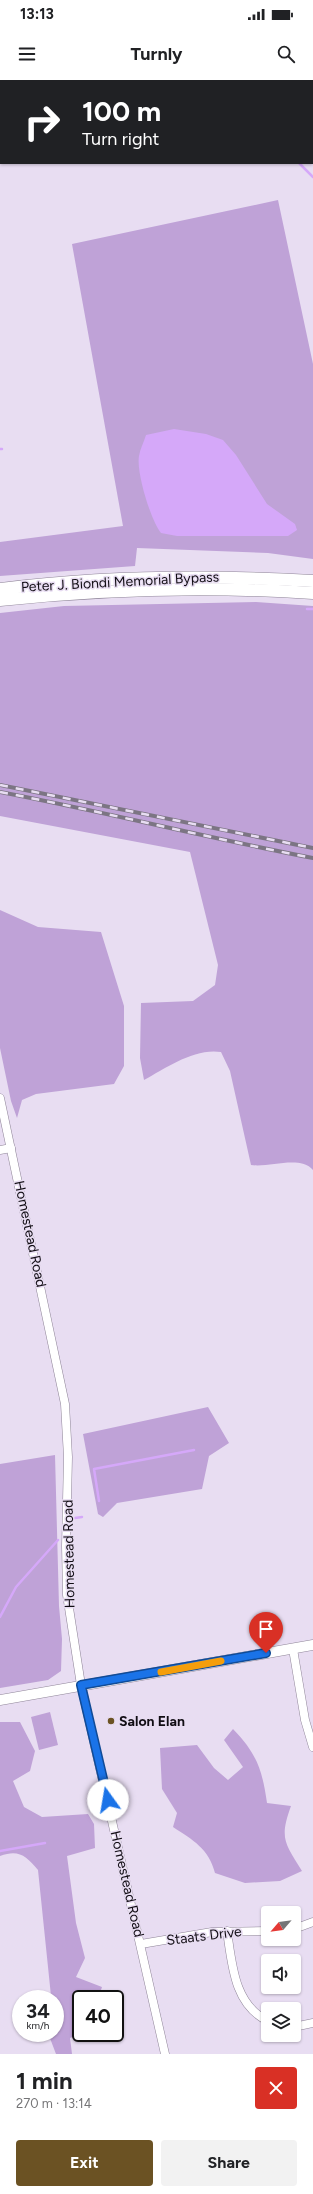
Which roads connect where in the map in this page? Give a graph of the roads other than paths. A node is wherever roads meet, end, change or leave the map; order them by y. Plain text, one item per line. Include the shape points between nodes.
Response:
1 (313, 581) edge
2 (0, 589) edge
3 (313, 593) edge
4 (0, 600) edge
5 (0, 1098) edge
6 (11, 1148) junction
7 (0, 1150) edge
8 (313, 1645) edge
9 (293, 1649) junction
10 (81, 1685) junction
11 (0, 1700) edge
12 (313, 1747) edge
13 (313, 1922) edge
14 (301, 1926) edge
15 (261, 1931) edge
16 (227, 1932) junction
17 (140, 1944) junction
18 (261, 2016) edge
19 (313, 2023) edge
20 (301, 2026) edge
21 (165, 2054) edge

1 - 2 highway, Peter J. Biondi Memorial Bypass via 172,578 74,582
3 - 4 highway, Peter J. Biondi Memorial Bypass via 169,589 74,593
5 - 6 street, Homestead Road
6 - 7 street
6 - 10 street, Homestead Road via 65,1404 68,1457 67,1589
8 - 9 main road
9 - 10 main road
9 - 12 street via 305,1720
10 - 11 main road
10 - 17 street, Homestead Road
13 - 14 street
15 - 16 street, Staats Drive
16 - 17 street, Staats Drive via 212,1932
16 - 18 street via 241,1996
17 - 21 street, Homestead Road
19 - 20 street

